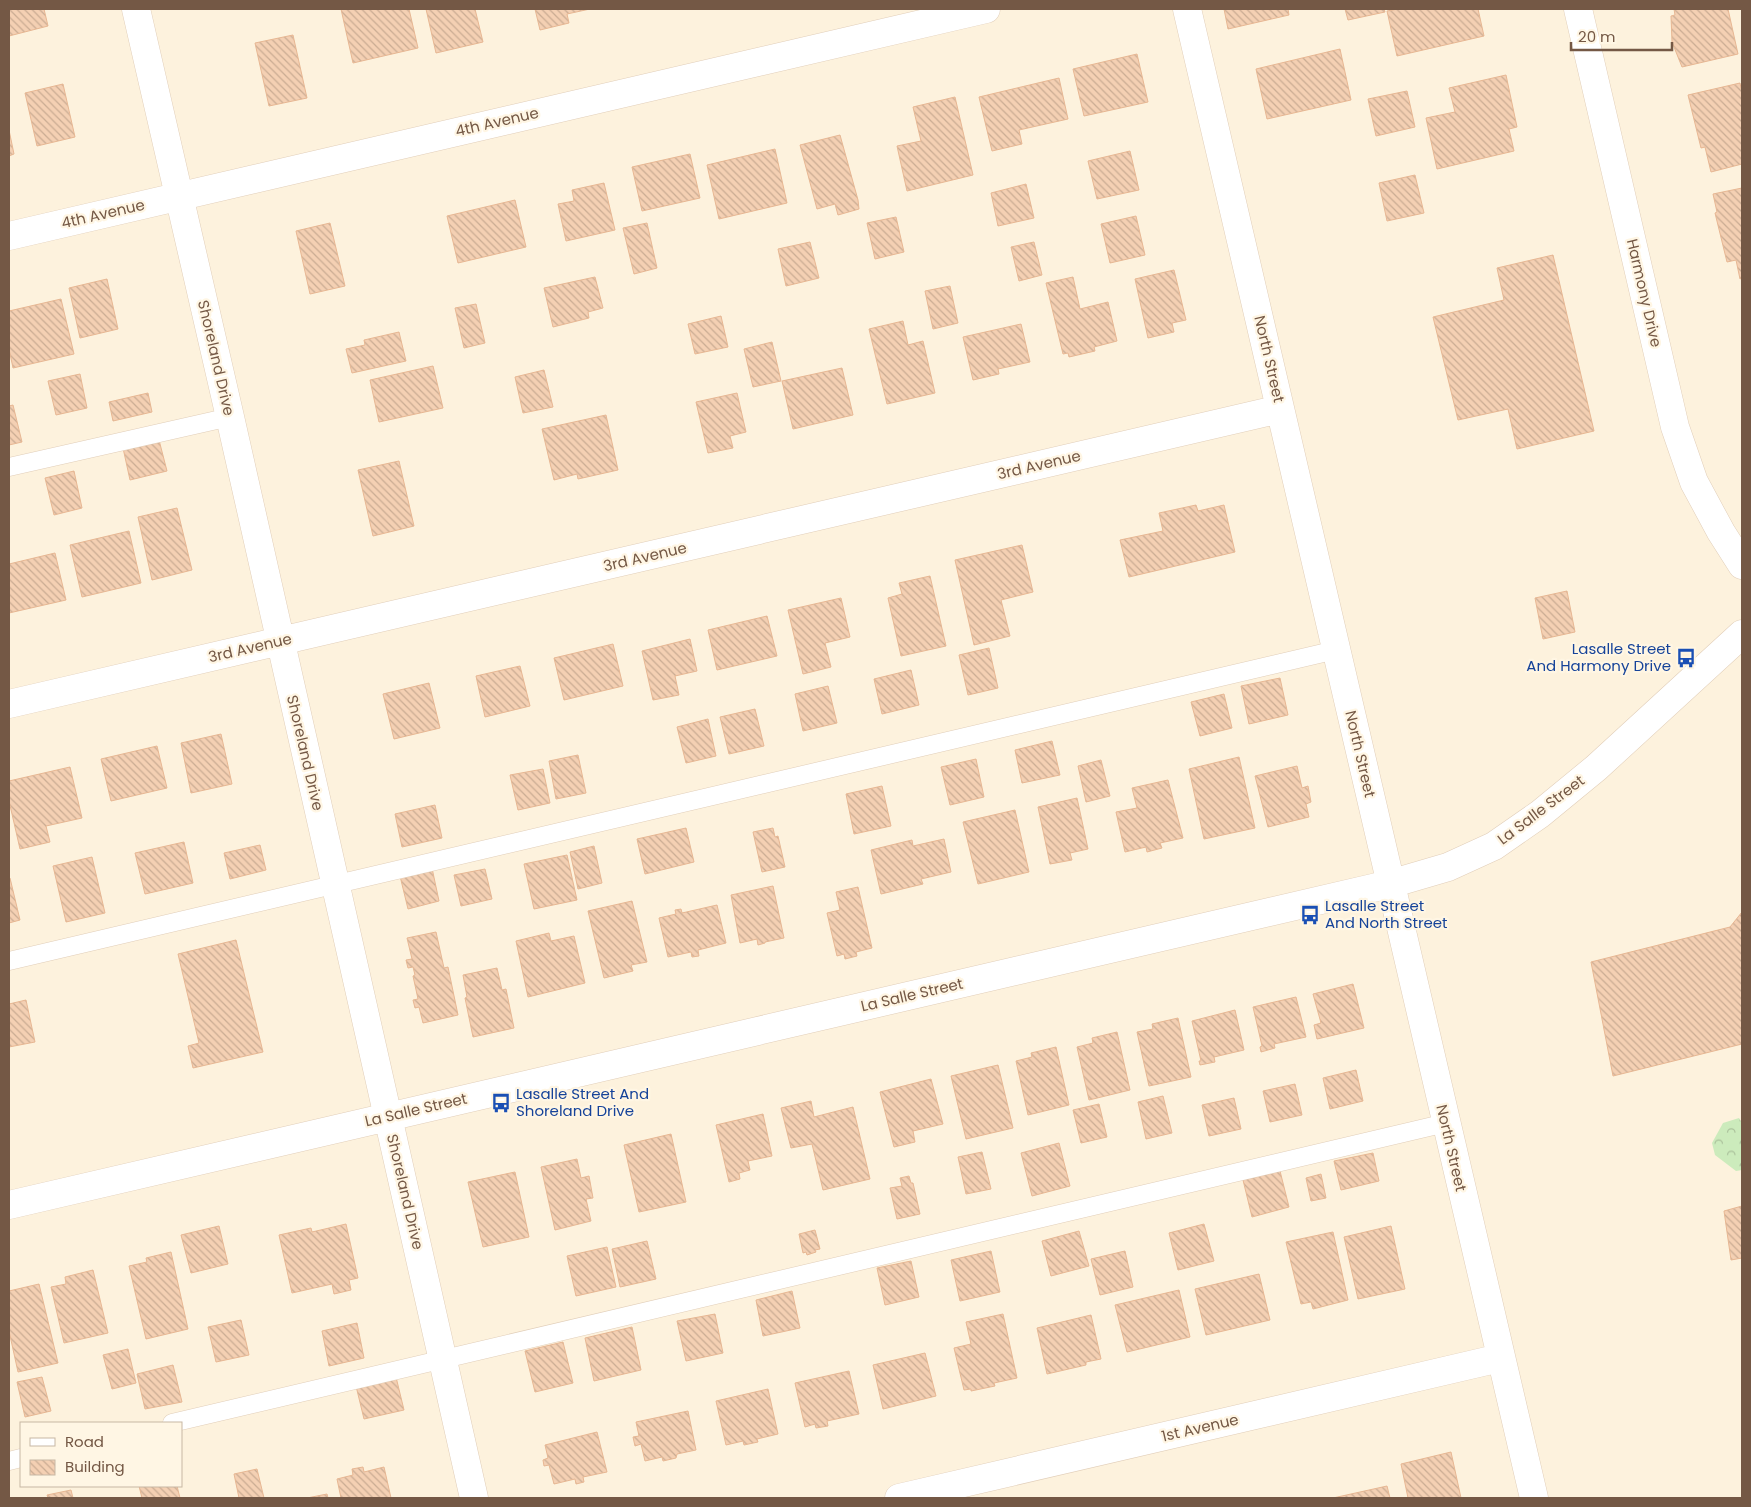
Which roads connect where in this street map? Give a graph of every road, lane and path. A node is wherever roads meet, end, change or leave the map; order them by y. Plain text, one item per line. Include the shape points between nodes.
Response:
1 (136, 9) edge
2 (986, 9) edge
3 (1187, 9) edge
4 (1578, 9) edge
5 (178, 196) junction
6 (9, 236) edge
7 (1280, 409) junction
8 (230, 417) junction
9 (9, 468) edge
10 (1742, 565) edge
11 (1742, 634) edge
12 (280, 641) junction
13 (1336, 650) junction
14 (9, 704) edge
15 (1390, 884) junction
16 (335, 886) junction
17 (9, 961) edge
18 (388, 1116) junction
19 (1446, 1123) junction
20 (9, 1205) edge
21 (1500, 1358) junction
22 (442, 1360) junction
23 (176, 1422) edge
24 (474, 1498) edge
25 (899, 1498) edge
26 (1534, 1498) edge

1 - 5 street, Shoreland Drive
2 - 5 street, 4th Avenue
3 - 7 street, North Street
4 - 10 street, Harmony Drive via 1675,427 1694,482
5 - 6 street, 4th Avenue
5 - 8 street, Shoreland Drive
7 - 12 street, 3rd Avenue
7 - 13 street, North Street
8 - 9 lane
8 - 12 street, Shoreland Drive
11 - 15 street, La Salle Street via 1596,768 1540,814 1494,846 1455,864
12 - 14 street, 3rd Avenue
12 - 16 street, Shoreland Drive
13 - 15 street, North Street
13 - 16 lane
15 - 18 street, La Salle Street
15 - 19 street, North Street
16 - 17 lane
16 - 18 street, Shoreland Drive
18 - 20 street, La Salle Street
18 - 22 street, Shoreland Drive
19 - 21 street, North Street
19 - 22 lane
21 - 25 street, 1st Avenue
21 - 26 street, North Street
22 - 23 lane
22 - 24 street, Shoreland Drive

